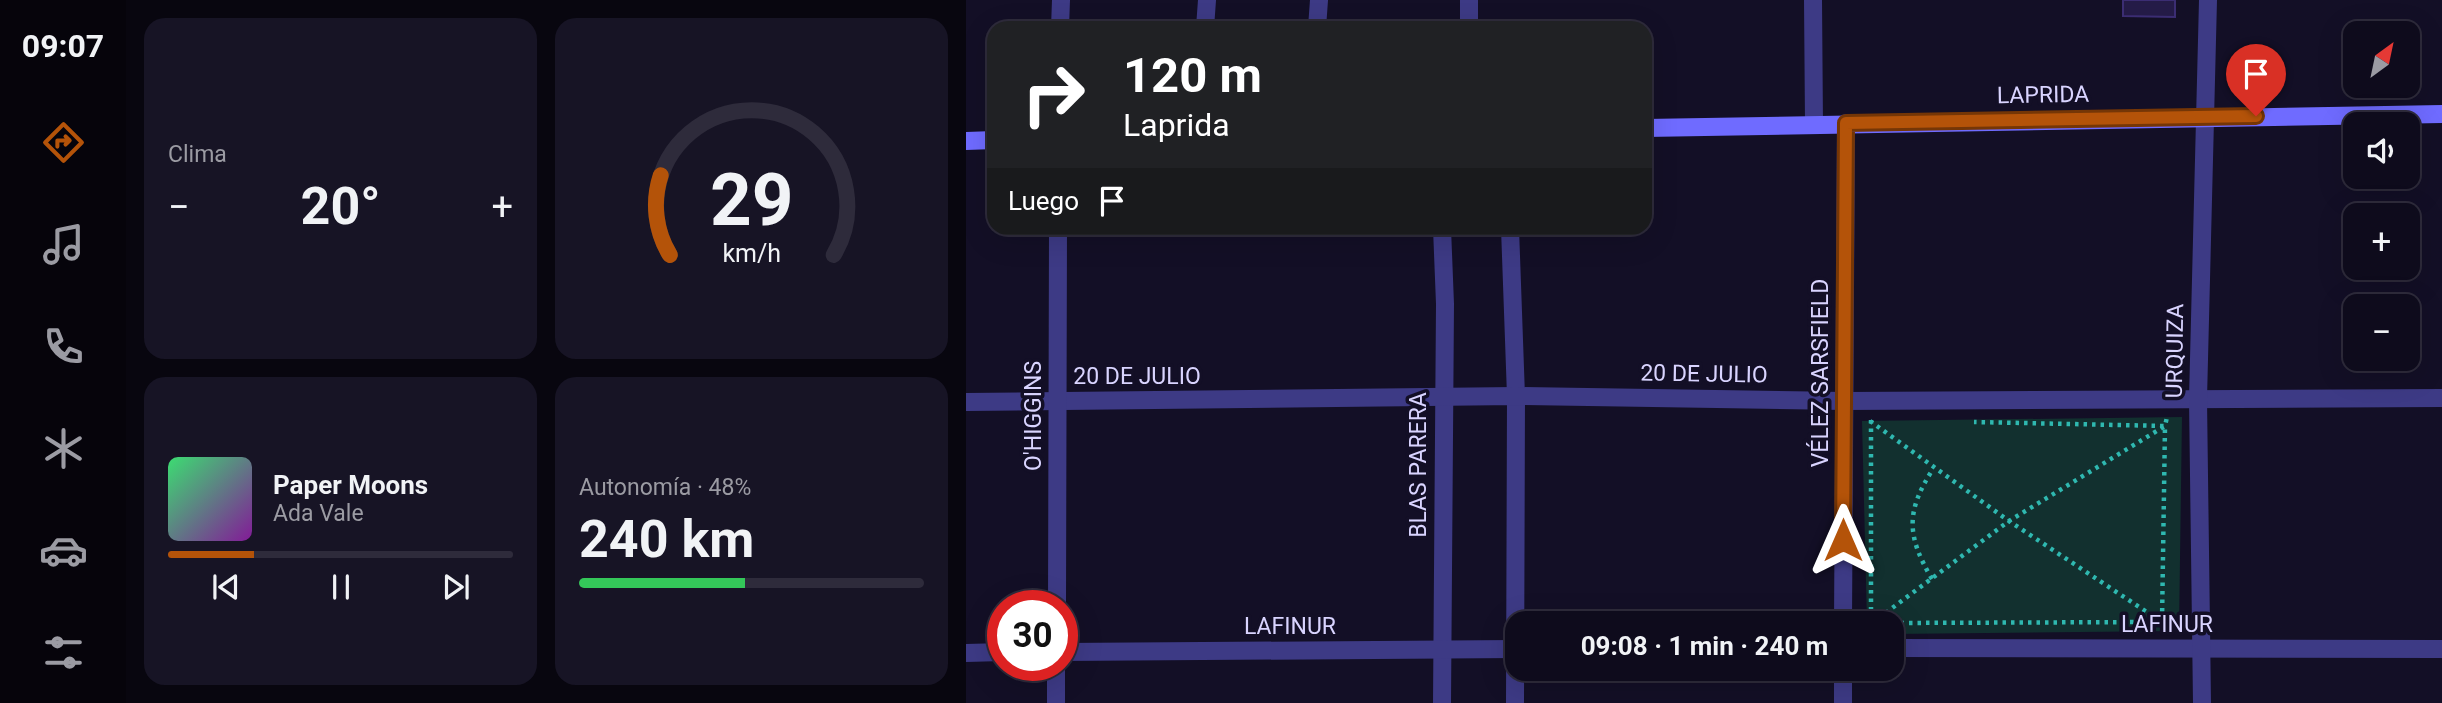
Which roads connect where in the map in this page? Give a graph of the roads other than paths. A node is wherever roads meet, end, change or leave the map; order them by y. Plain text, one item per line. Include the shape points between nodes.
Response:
1 (1061, 0) edge
2 (1207, 0) edge
3 (1319, 0) edge
4 (1469, 0) edge
5 (1813, 0) edge
6 (2208, 0) edge
7 (1060, 21) edge
8 (1206, 21) edge
9 (1318, 21) edge
10 (1469, 21) edge
11 (2442, 114) edge
12 (2203, 117) junction
13 (1846, 123) junction
14 (1814, 124) junction
15 (1652, 128) edge
16 (987, 140) edge
17 (966, 141) edge
18 (1058, 235) edge
19 (1441, 235) edge
20 (1510, 235) edge
21 (1516, 396) junction
22 (1443, 398) junction
23 (2442, 398) edge
24 (2198, 399) junction
25 (1058, 401) junction
26 (1844, 401) junction
27 (966, 402) edge
28 (1057, 590) edge
29 (1516, 611) edge
30 (1843, 611) edge
31 (1904, 648) edge
32 (1505, 649) edge
33 (2202, 649) junction
34 (2442, 649) edge
35 (1442, 650) junction
36 (987, 652) edge
37 (1078, 652) edge
38 (966, 653) edge
39 (1056, 681) edge
40 (1515, 681) edge
41 (1843, 681) edge
42 (1056, 703) edge
43 (1442, 703) edge
44 (1515, 703) edge
45 (1843, 703) edge
46 (2202, 703) edge

1 - 7 street
2 - 8 street
3 - 9 street
4 - 10 street
5 - 14 street
6 - 12 street, URQUIZA
11 - 12 street, LAPRIDA
12 - 13 street, LAPRIDA
12 - 24 street, URQUIZA
13 - 14 street, LAPRIDA
13 - 26 street, VÉLEZ SARSFIELD
14 - 15 street, LAPRIDA
16 - 17 street
18 - 25 street, O'HIGGINS
19 - 22 street, BLAS PARERA
20 - 21 street
21 - 22 street, 20 DE JULIO
21 - 26 street, 20 DE JULIO
21 - 29 street
22 - 25 street, 20 DE JULIO
22 - 35 street, BLAS PARERA
23 - 24 street, 20 DE JULIO
24 - 26 street, 20 DE JULIO
24 - 33 street, URQUIZA
25 - 27 street, 20 DE JULIO
25 - 28 street, O'HIGGINS
26 - 30 street, VÉLEZ SARSFIELD
31 - 33 street, LAFINUR
32 - 35 street, LAFINUR
33 - 34 street, LAFINUR
33 - 46 street, URQUIZA
35 - 37 street, LAFINUR
35 - 43 street, BLAS PARERA
36 - 38 street
39 - 42 street
40 - 44 street
41 - 45 street

